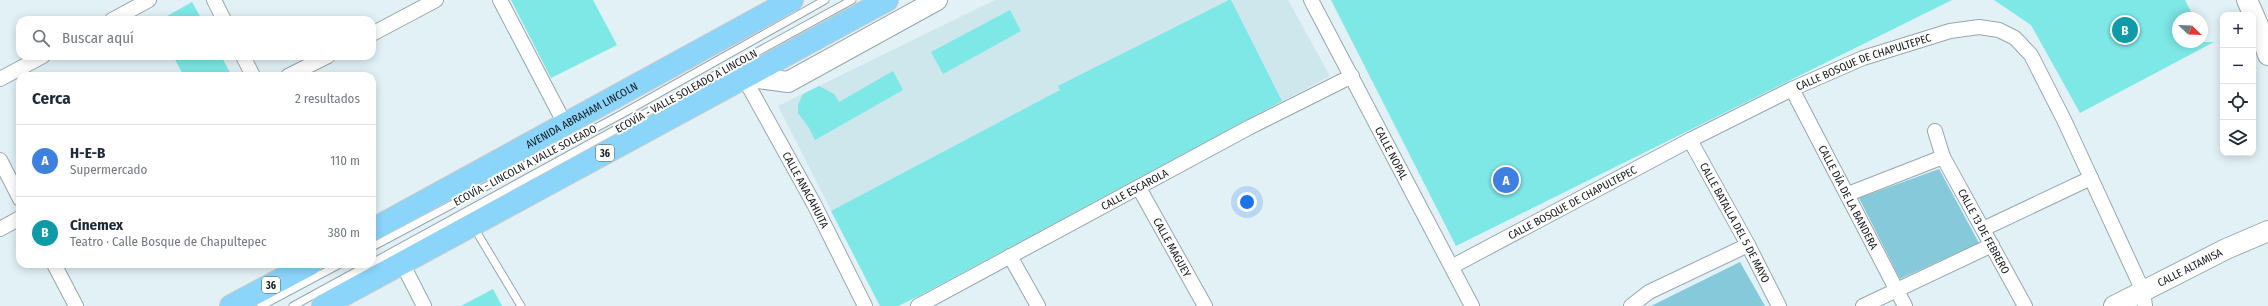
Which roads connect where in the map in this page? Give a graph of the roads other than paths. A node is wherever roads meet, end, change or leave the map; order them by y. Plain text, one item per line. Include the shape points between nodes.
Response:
1 (149, 0) edge
2 (214, 0) edge
3 (436, 0) edge
4 (500, 0) edge
5 (792, 0) edge
6 (825, 0) edge
7 (852, 0) edge
8 (887, 0) edge
9 (937, 0) edge
10 (1312, 0) edge
11 (2247, 0) edge
12 (119, 16) edge
13 (222, 16) edge
14 (2263, 27) edge
15 (376, 32) edge
16 (2268, 55) edge
17 (36, 60) edge
18 (245, 60) edge
19 (320, 60) edge
20 (251, 72) edge
21 (296, 72) edge
22 (743, 76) junction
23 (1352, 76) junction
24 (0, 79) edge
25 (1792, 88) junction
26 (566, 126) junction
27 (1935, 131) dead end
28 (1690, 140) junction
29 (1943, 157) junction
30 (0, 160) edge
31 (2091, 178) junction
32 (1139, 188) junction
33 (16, 190) edge
34 (1848, 194) junction
35 (16, 220) edge
36 (473, 226) junction
37 (376, 228) edge
38 (0, 229) edge
39 (1983, 229) junction
40 (2268, 231) edge
41 (376, 245) edge
42 (1748, 245) junction
43 (1992, 245) junction
44 (1010, 256) junction
45 (376, 260) edge
46 (402, 263) junction
47 (1453, 266) junction
48 (56, 268) edge
49 (302, 268) edge
50 (332, 268) edge
51 (362, 268) edge
52 (1895, 290) junction
53 (2144, 299) edge
54 (1467, 304) edge
55 (76, 306) edge
56 (231, 306) edge
57 (261, 306) edge
58 (293, 306) edge
59 (323, 306) edge
60 (424, 306) edge
61 (521, 306) edge
62 (865, 306) edge
63 (918, 306) edge
64 (1038, 306) edge
65 (1205, 306) edge
66 (1631, 306) edge
67 (1779, 306) edge
68 (1863, 306) edge
69 (1904, 306) edge
70 (2025, 306) edge
71 (2114, 306) edge

1 - 12 street
2 - 13 street
3 - 15 street
4 - 26 street
5 - 26 main road, AVENIDA ABRAHAM LINCOLN
6 - 41 lane, ECOVÍA - LINCOLN A VALLE SOLEADO via 620,115
7 - 45 lane, ECOVÍA - VALLE SOLEADO A LINCOLN
8 - 22 main road, 36
9 - 22 main road via 788,82
10 - 23 street, CALLE NOPAL
11 - 14 main road
14 - 16 main road
17 - 24 street
18 - 20 street
19 - 21 street
22 - 36 main road, 36
22 - 62 street, CALLE ANACAHUITA via 814,204
23 - 32 street, CALLE ESCAROLA via 1250,127
23 - 47 street, CALLE NOPAL
25 - 28 street, CALLE BOSQUE DE CHAPULTEPEC
25 - 31 street, CALLE BOSQUE DE CHAPULTEPEC via 1863,58 1950,31 1979,27 1999,30 2015,38 2031,55
25 - 34 street, CALLE DÍA DE LA BANDERA
26 - 37 main road, AVENIDA ABRAHAM LINCOLN
27 - 29 street, CALLE 13 DE FEBRERO
28 - 42 street, CALLE BATALLA DEL 5 DE MAYO
28 - 47 street, CALLE BOSQUE DE CHAPULTEPEC
29 - 34 street
29 - 39 street, CALLE 13 DE FEBRERO
30 - 33 street
31 - 39 street
31 - 53 street, CALLE BOSQUE DE CHAPULTEPEC
32 - 44 street, CALLE ESCAROLA
32 - 65 street, CALLE MAGUEY
34 - 52 street, CALLE DÍA DE LA BANDERA
35 - 38 street
36 - 46 main road, 36
36 - 61 lane
39 - 43 street, CALLE 13 DE FEBRERO
40 - 53 main road, CALLE ALTAMISA via 2226,249
42 - 66 street via 1649,292
42 - 67 street, CALLE BATALLA DEL 5 DE MAYO
43 - 52 street
43 - 70 street, CALLE 13 DE FEBRERO
44 - 63 street, CALLE ESCAROLA
44 - 64 street
46 - 59 main road, 36
46 - 60 street
47 - 54 street, CALLE NOPAL
48 - 55 street
49 - 56 main road, 36
50 - 57 lane
51 - 58 lane, ECOVÍA - VALLE SOLEADO A LINCOLN
52 - 68 street
52 - 69 street, CALLE DÍA DE LA BANDERA
53 - 71 main road, CALLE ALTAMISA

